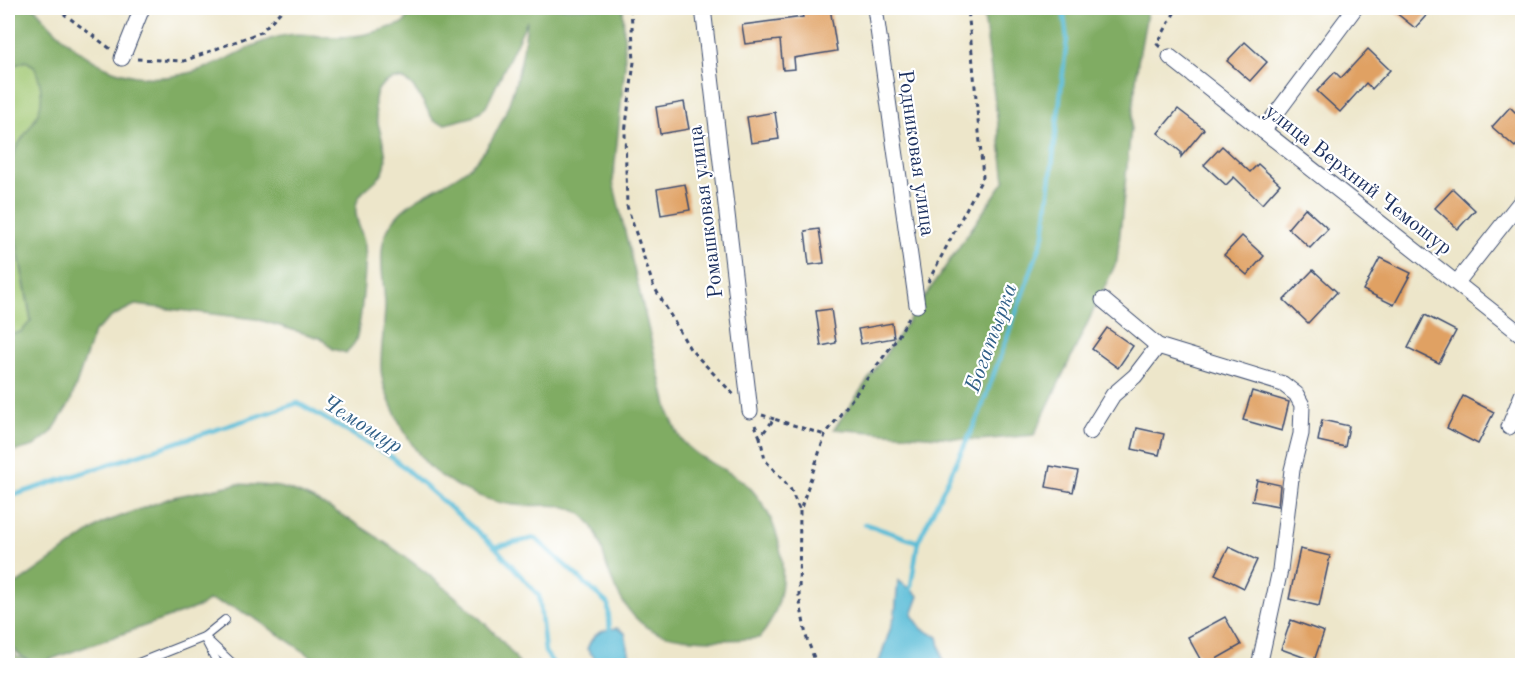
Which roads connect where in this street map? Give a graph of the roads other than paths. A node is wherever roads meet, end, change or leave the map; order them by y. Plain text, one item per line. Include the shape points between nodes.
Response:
1 (142, 8) edge
2 (703, 8) edge
3 (875, 8) edge
4 (1355, 8) edge
5 (1170, 57) road end
6 (122, 58) road end
7 (1263, 132) junction
8 (1522, 200) edge
9 (1458, 281) junction
10 (1103, 300) dead end
11 (917, 305) road end
12 (1522, 335) edge
13 (1158, 346) junction
14 (1522, 395) edge
15 (750, 411) road end
16 (1509, 427) dead end
17 (1090, 432) dead end
18 (225, 620) dead end
19 (204, 637) junction
20 (235, 665) edge
21 (131, 666) edge
22 (219, 666) edge
23 (1259, 666) edge

1 - 6 street
2 - 15 street, Ромашковая улица
3 - 11 street, Родниковая улица
4 - 7 street
5 - 7 street, улица Верхний Чемошур
7 - 9 street, улица Верхний Чемошур
8 - 9 street
9 - 12 street, улица Верхний Чемошур
10 - 13 street
13 - 17 street via 1135,376 1113,395
13 - 23 street via 1283,384 1302,405 1280,570
14 - 16 street
18 - 19 lane
19 - 20 lane
19 - 21 lane
19 - 22 lane

